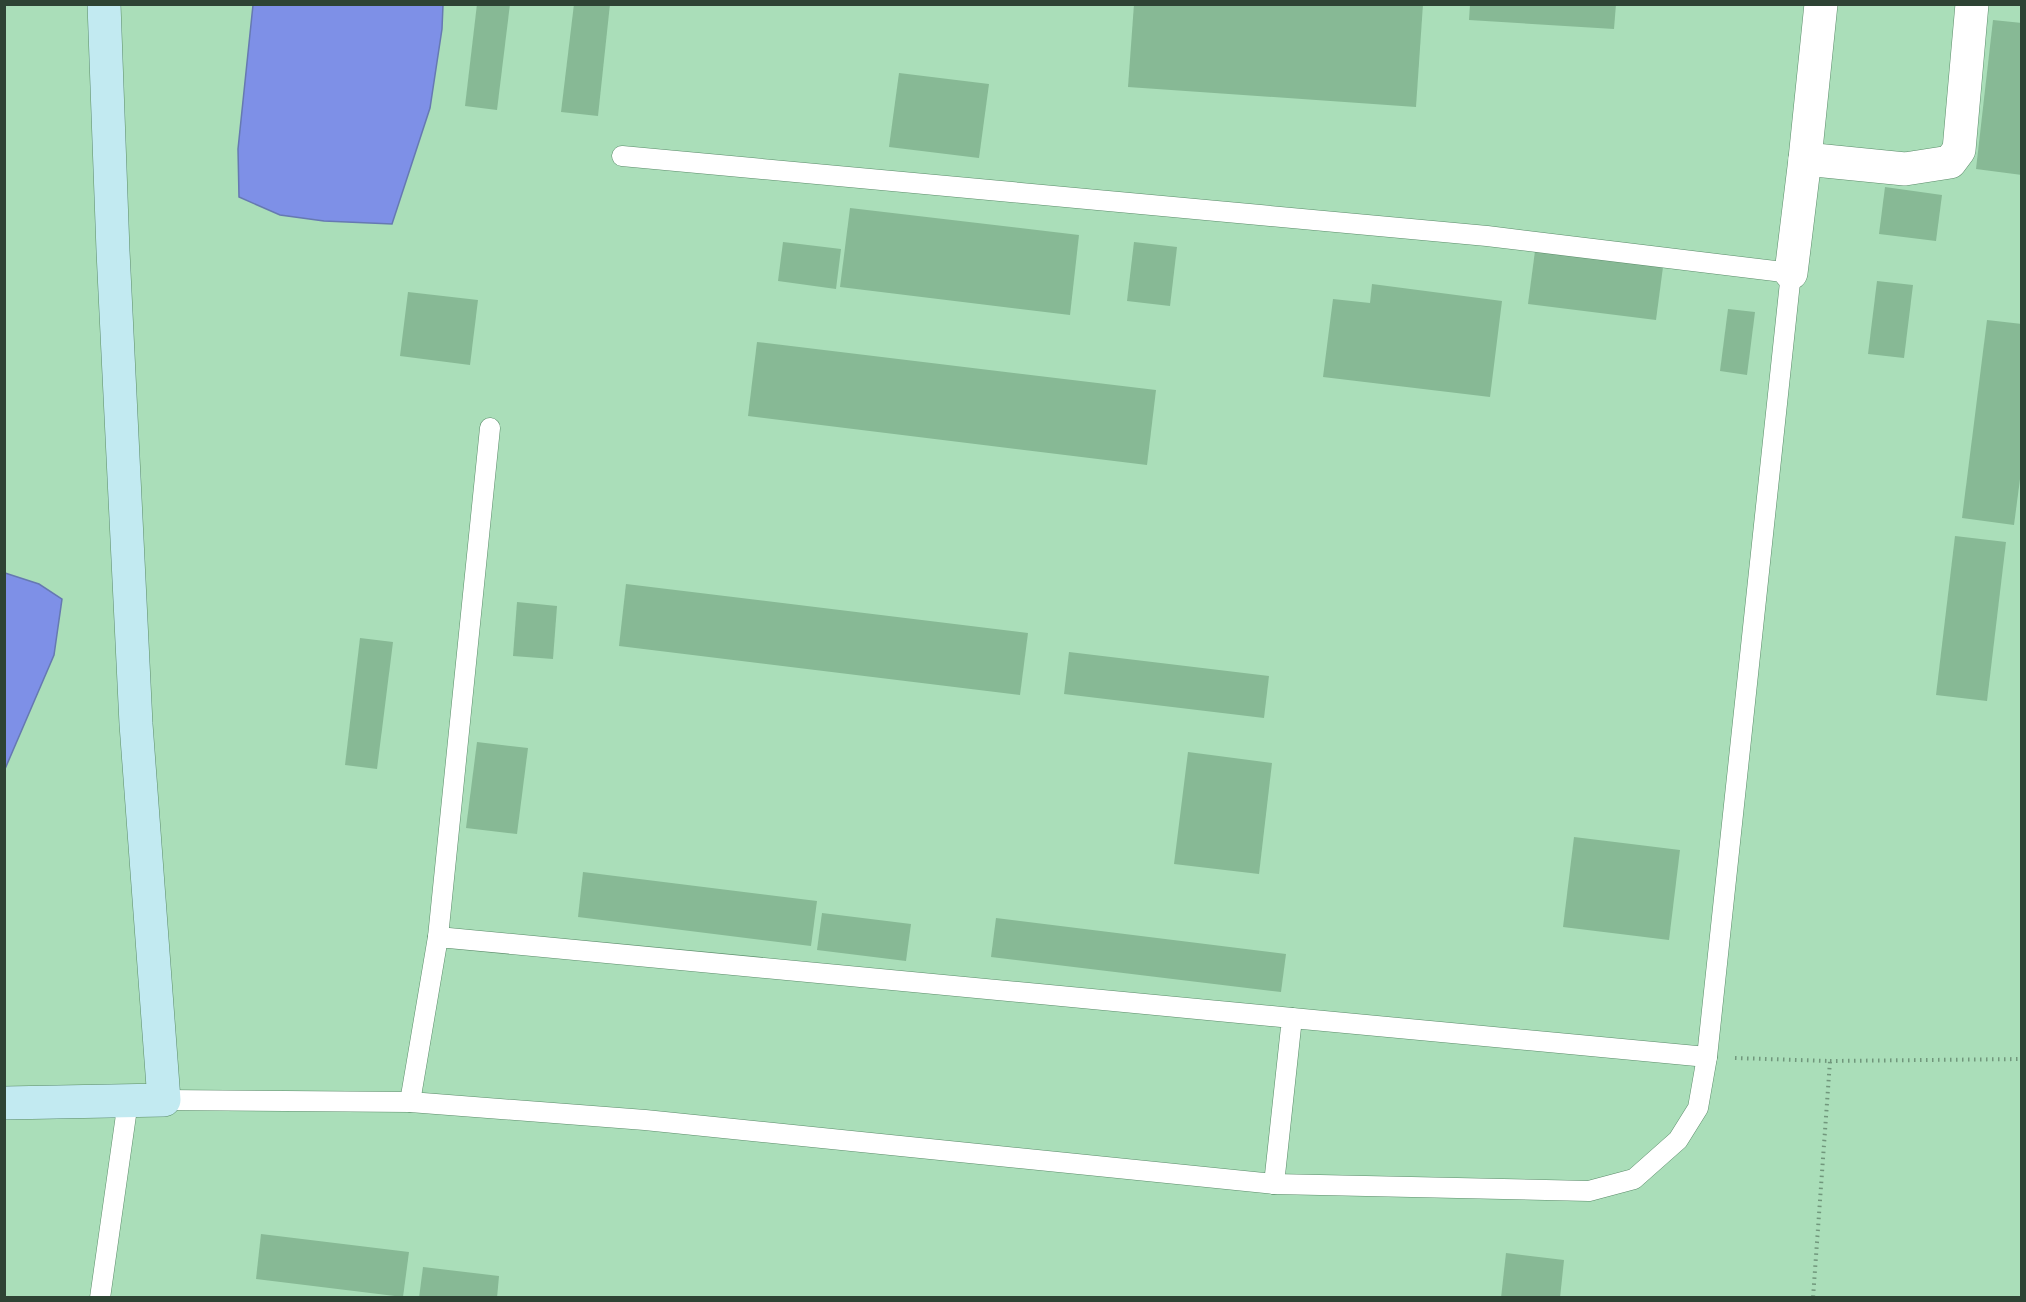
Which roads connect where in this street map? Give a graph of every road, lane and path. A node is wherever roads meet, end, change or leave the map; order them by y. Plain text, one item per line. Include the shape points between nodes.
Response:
1 (104, 4) edge
2 (1821, 4) edge
3 (1972, 4) edge
4 (622, 156) dead end
5 (1805, 159) junction
6 (1791, 273) junction
7 (490, 428) dead end
8 (438, 937) junction
9 (1292, 1018) junction
10 (1707, 1057) junction
11 (2022, 1059) edge
12 (1830, 1061) junction
13 (164, 1100) junction
14 (129, 1101) junction
15 (410, 1102) junction
16 (4, 1103) edge
17 (1274, 1184) junction
18 (100, 1298) edge
19 (1812, 1298) edge

1 - 13 main road via 136,723
2 - 5 street
3 - 5 street via 1959,150 1950,162 1905,170
4 - 6 lane via 1487,236
5 - 6 street
6 - 10 lane
7 - 8 lane
8 - 9 lane
8 - 15 lane
9 - 10 lane
9 - 17 lane
10 - 12 path
10 - 17 lane via 1698,1108 1678,1140 1634,1179 1589,1191
11 - 12 path
12 - 19 path
13 - 14 main road
13 - 15 lane
14 - 16 main road
14 - 18 lane
15 - 17 lane via 645,1120

